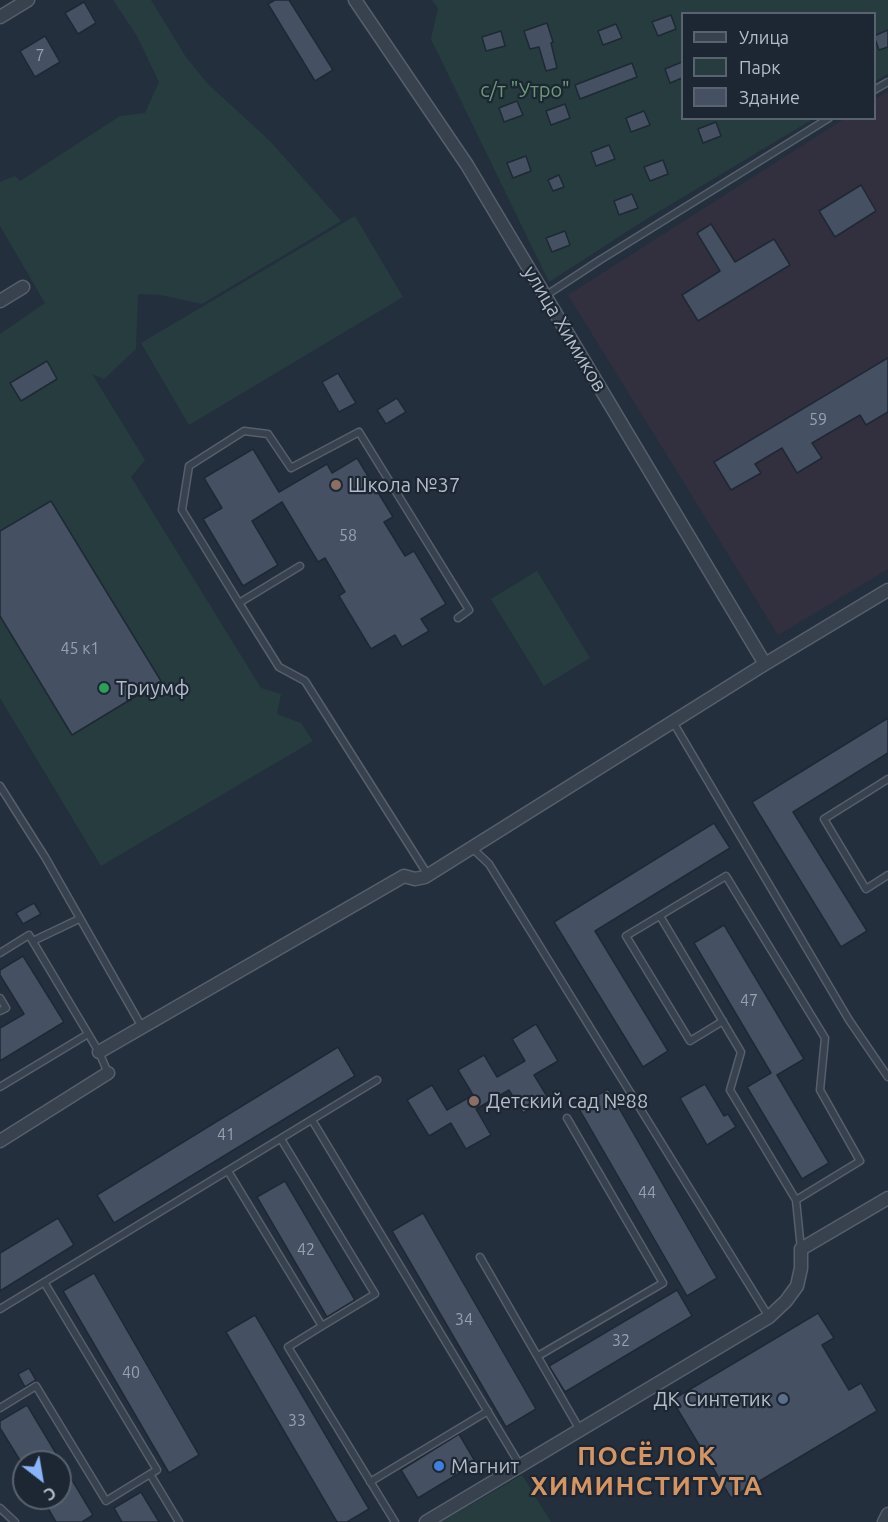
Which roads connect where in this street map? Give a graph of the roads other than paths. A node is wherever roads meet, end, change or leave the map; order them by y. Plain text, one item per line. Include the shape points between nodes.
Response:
1 (28, 0) edge
2 (355, 0) edge
3 (0, 17) edge
4 (826, 120) edge
5 (23, 287) dead end
6 (545, 297) junction
7 (0, 301) edge
8 (300, 566) dead end
9 (888, 590) edge
10 (239, 603) junction
11 (459, 618) dead end
12 (765, 664) junction
13 (673, 722) junction
14 (888, 779) edge
15 (0, 786) edge
16 (471, 848) junction
17 (428, 875) junction
18 (888, 875) edge
19 (660, 916) junction
20 (79, 919) junction
21 (33, 941) junction
22 (0, 953) edge
23 (0, 998) edge
24 (0, 1011) edge
25 (723, 1021) junction
26 (142, 1028) junction
27 (87, 1034) junction
28 (99, 1052) junction
29 (108, 1073) joint
30 (888, 1077) edge
31 (377, 1080) dead end
32 (0, 1087) edge
33 (567, 1118) dead end
34 (312, 1120) junction
35 (281, 1139) junction
36 (0, 1141) edge
37 (228, 1171) junction
38 (888, 1198) edge
39 (796, 1200) junction
40 (801, 1249) junction
41 (480, 1257) dead end
42 (44, 1282) junction
43 (0, 1309) edge
44 (769, 1317) junction
45 (322, 1326) junction
46 (538, 1356) junction
47 (0, 1408) edge
48 (488, 1411) junction
49 (580, 1430) junction
50 (520, 1466) junction
51 (150, 1474) junction
52 (370, 1482) junction
53 (0, 1508) edge
54 (888, 1514) edge
55 (15, 1522) edge
56 (179, 1522) edge
57 (394, 1522) edge
58 (426, 1522) edge
59 (884, 1522) edge

1 - 3 street
2 - 6 street, улица Химиков via 467,165
4 - 6 lane
5 - 7 street
6 - 12 street, улица Химиков
8 - 10 lane
9 - 12 street
10 - 11 lane via 182,510 189,466 244,430 268,434 291,468 359,432 469,610
10 - 17 lane via 279,668 305,681
12 - 13 street
13 - 16 street
13 - 30 lane via 849,1020
14 - 18 lane via 824,819 866,889
15 - 20 lane
16 - 17 street
16 - 44 lane via 489,864
17 - 26 street via 415,879 404,876
19 - 25 lane
19 - 25 lane via 626,936 690,1041
19 - 39 lane via 726,876 825,1038 820,1090 860,1161
20 - 21 lane
20 - 26 lane
21 - 22 lane via 29,935
21 - 27 lane
23 - 24 lane via 6,1008
25 - 39 lane via 741,1052 729,1090
26 - 28 street
27 - 28 lane
27 - 32 lane
28 - 29 lane
29 - 36 street
31 - 34 lane
33 - 46 lane via 663,1283
34 - 35 lane
34 - 48 lane
35 - 37 lane
35 - 45 lane via 375,1294
37 - 42 lane
37 - 45 lane
38 - 40 street
39 - 40 lane
40 - 44 street via 797,1286
41 - 46 lane
42 - 43 lane
42 - 51 lane via 157,1470
44 - 49 street
45 - 52 lane via 288,1347
46 - 49 lane
47 - 51 lane via 36,1386 106,1501
48 - 50 lane
48 - 52 lane
49 - 50 street
50 - 58 street
51 - 56 lane
52 - 57 lane
53 - 55 lane
54 - 59 street

